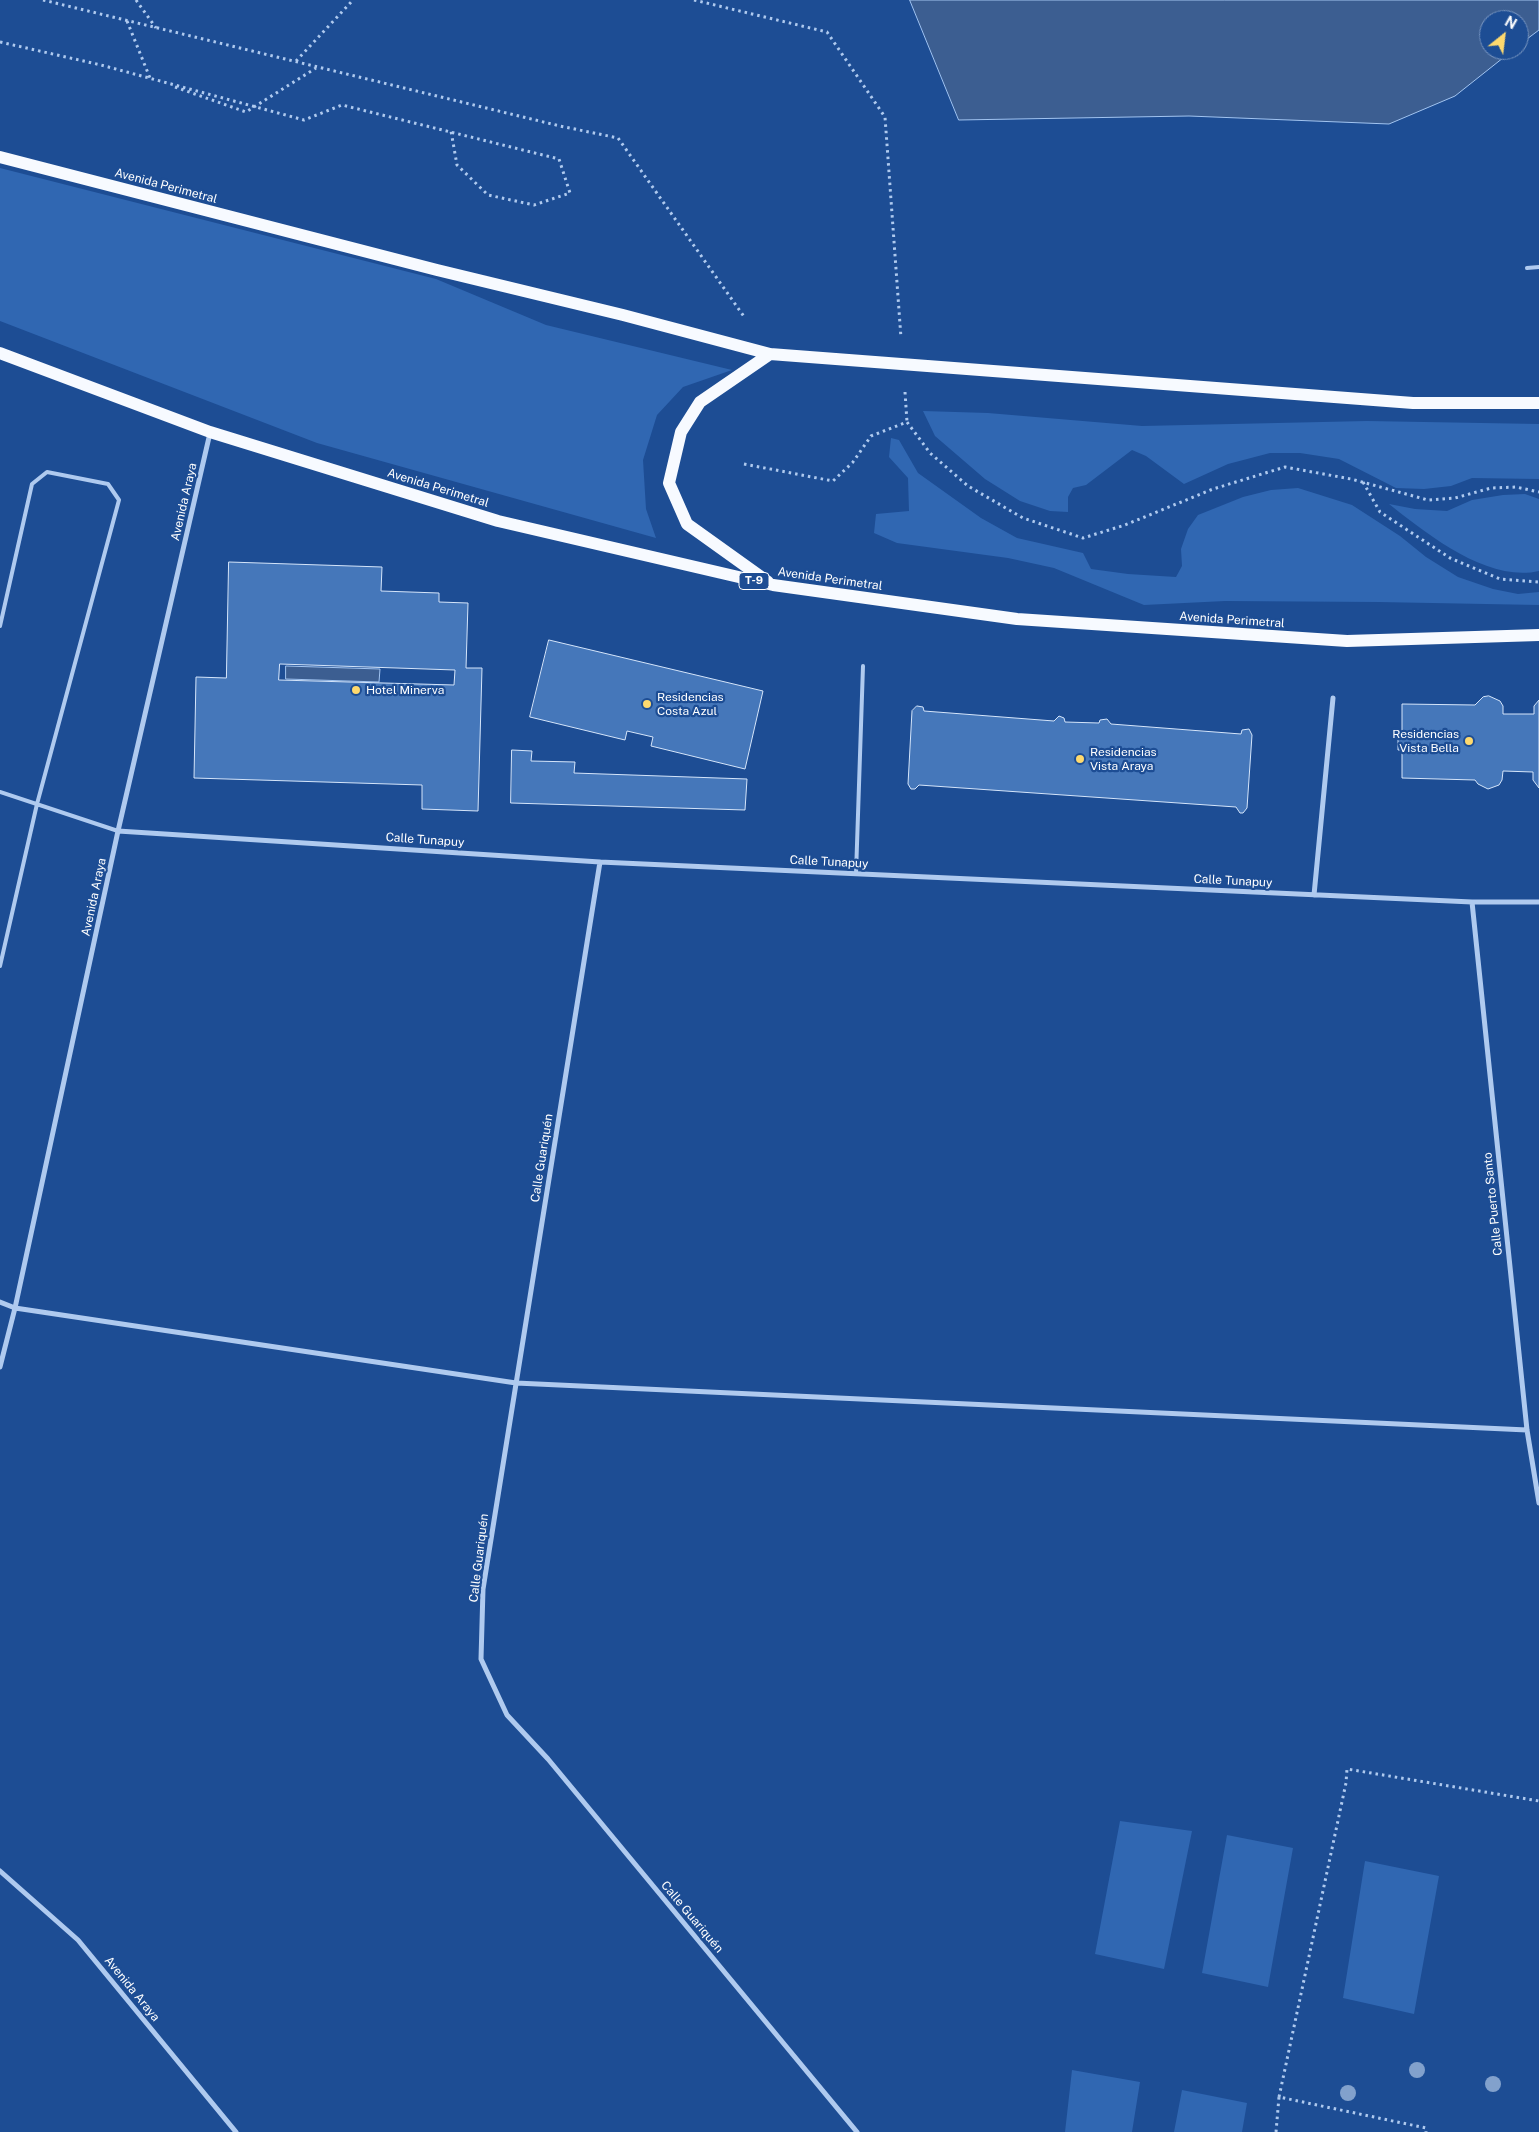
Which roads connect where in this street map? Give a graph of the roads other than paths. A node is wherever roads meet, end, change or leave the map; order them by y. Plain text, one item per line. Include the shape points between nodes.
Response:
1 (0, 157) edge
2 (1539, 267) edge
3 (1527, 268) dead end
4 (0, 353) edge
5 (770, 354) junction
6 (1539, 403) edge
7 (210, 432) junction
8 (773, 585) junction
9 (0, 626) edge
10 (1539, 635) edge
11 (863, 666) dead end
12 (1333, 698) dead end
13 (0, 792) edge
14 (38, 804) junction
15 (118, 831) junction
16 (600, 862) junction
17 (856, 874) junction
18 (1314, 895) junction
19 (1472, 902) junction
20 (1539, 902) edge
21 (0, 966) edge
22 (0, 1302) edge
23 (15, 1308) junction
24 (0, 1367) edge
25 (516, 1383) junction
26 (1526, 1430) junction
27 (1539, 1502) edge
28 (0, 1871) edge
29 (236, 2132) edge
30 (857, 2132) edge

1 - 5 main road, Avenida Perimetral
2 - 3 lane
4 - 7 main road, Avenida Perimetral / T-9
5 - 6 main road, Avenida Perimetral via 1413,404
5 - 8 main road, T-9 via 700,402 681,432 669,483 687,524
7 - 8 main road, Avenida Perimetral / T-9 via 498,521
7 - 15 street, Avenida Araya
8 - 10 main road, Avenida Perimetral / T-9 via 1017,619 1328,640
9 - 14 lane via 32,484 47,472 108,484 119,500
11 - 17 lane
12 - 18 street
13 - 14 lane
14 - 15 lane
14 - 21 lane
15 - 16 street, Calle Tunapuy
15 - 23 street, Avenida Araya
16 - 17 street, Calle Tunapuy
16 - 25 street, Calle Guariquén
17 - 18 street, Calle Tunapuy
18 - 19 street, Calle Tunapuy
19 - 20 street, Calle Tunapuy
19 - 26 street, Calle Puerto Santo
22 - 23 street
23 - 24 street, Avenida Araya
23 - 25 street
25 - 26 street
25 - 30 street, Calle Guariquén via 483,1589 482,1659 485,1667 508,1715 548,1758
26 - 27 street, Calle Puerto Santo
28 - 29 street, Avenida Araya via 78,1940

